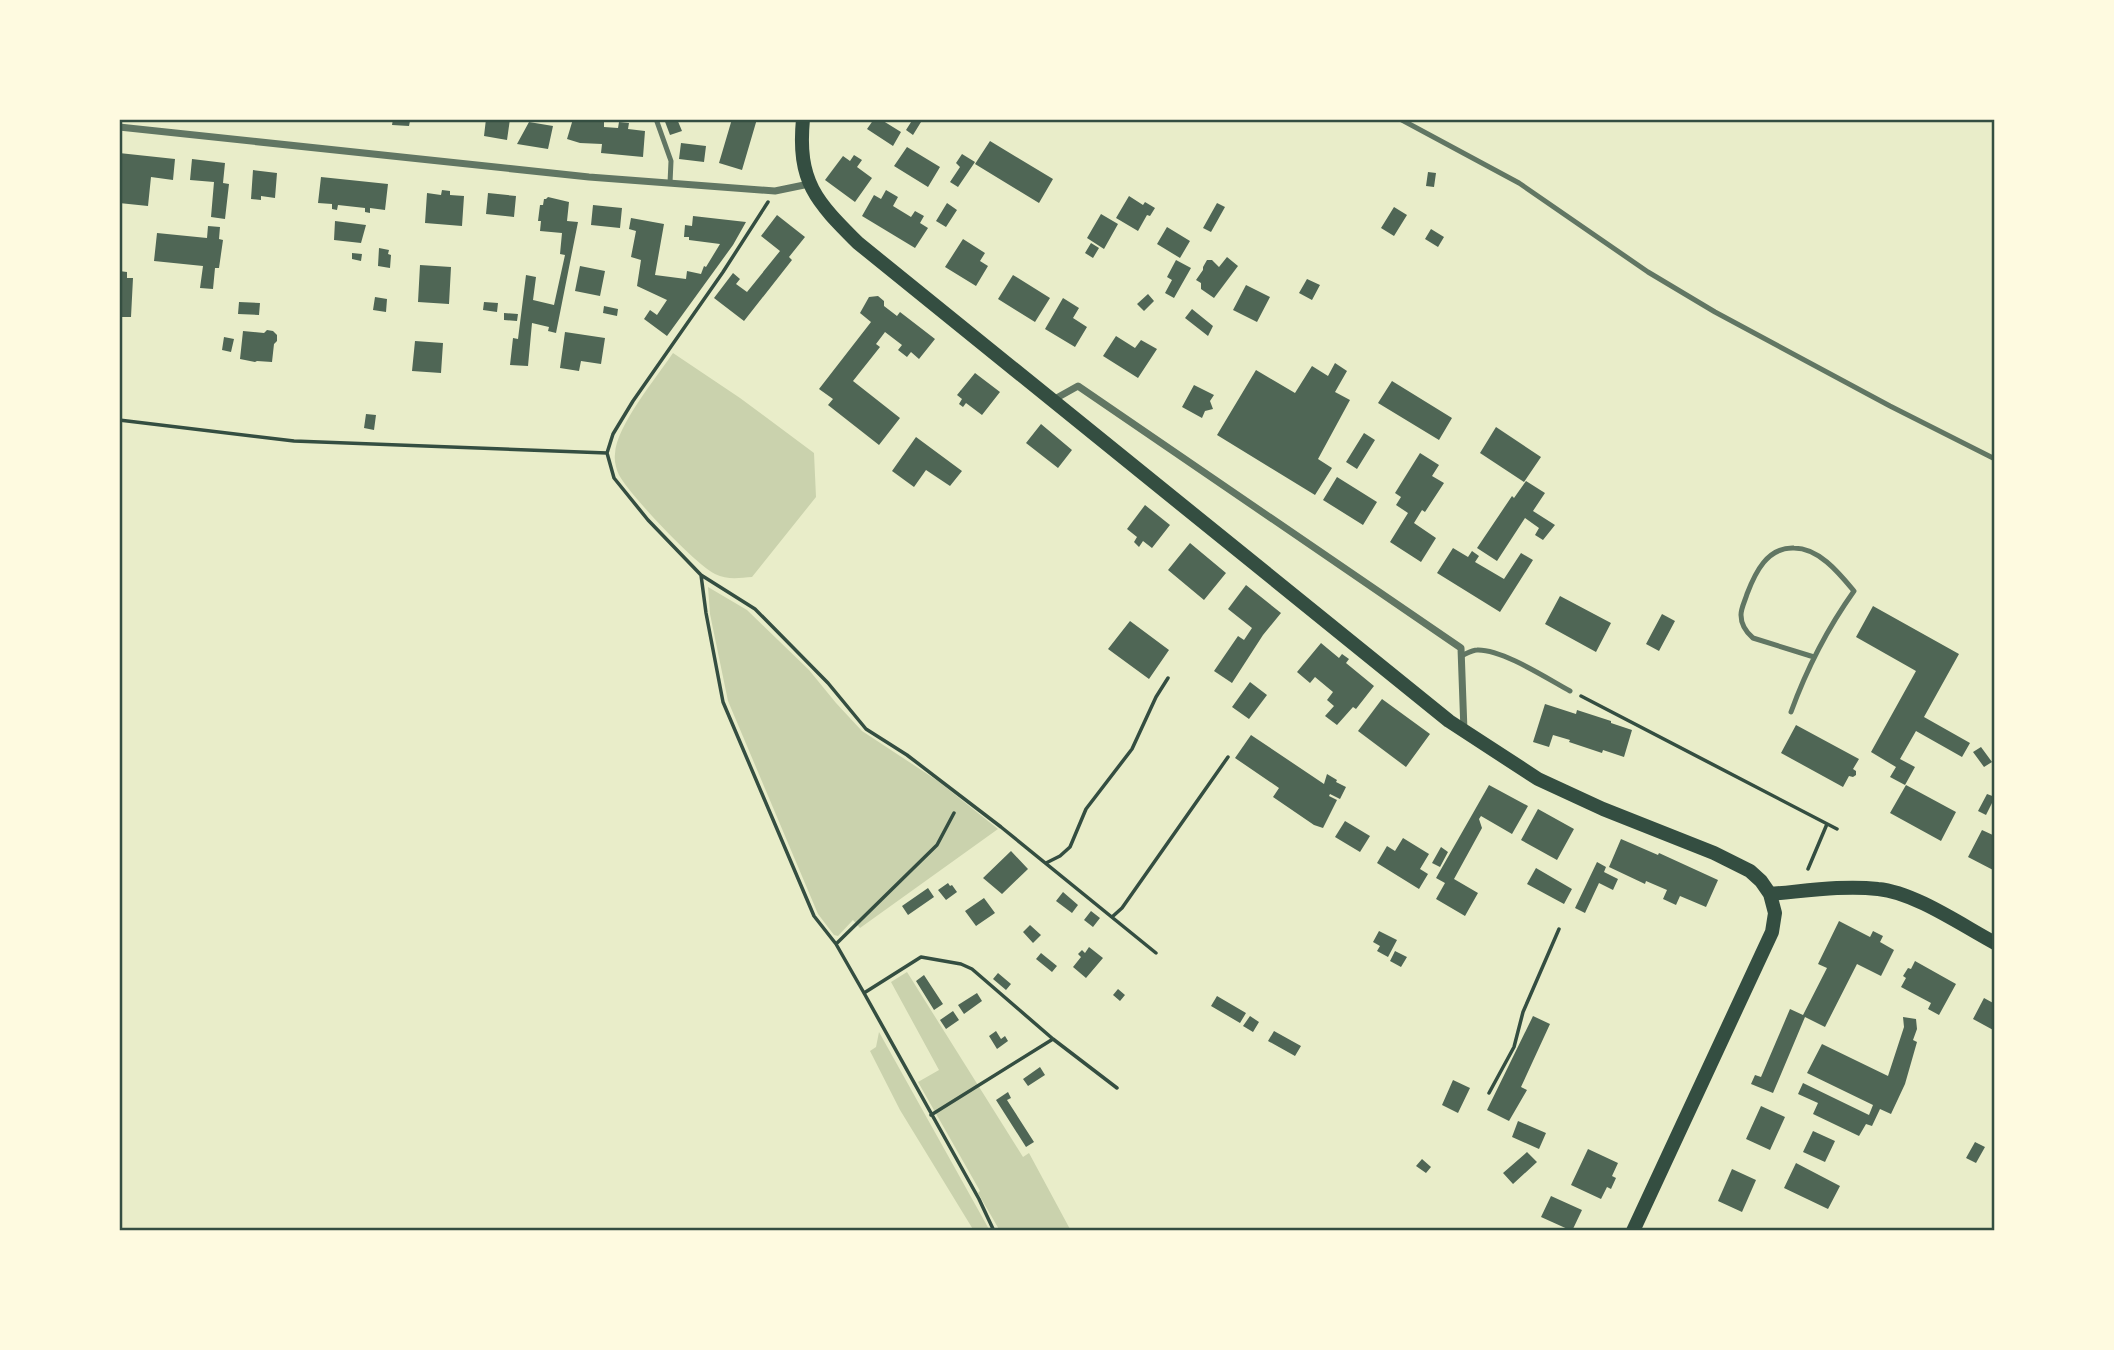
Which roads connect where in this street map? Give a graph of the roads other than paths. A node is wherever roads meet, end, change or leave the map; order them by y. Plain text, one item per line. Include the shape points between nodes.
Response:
1 (656, 119) edge
2 (803, 119) edge
3 (1400, 119) edge
4 (119, 127) edge
5 (670, 183) junction
6 (809, 184) junction
7 (1052, 401) junction
8 (1995, 459) edge
9 (1461, 656) junction
10 (1814, 657) junction
11 (1570, 691) road end
12 (1791, 712) dead end
13 (1464, 731) junction
14 (1770, 894) junction
15 (1995, 943) edge
16 (1633, 1231) edge

1 - 5 lane via 671,160
2 - 6 main road via 802,156
3 - 8 lane via 1519,183 1715,312
4 - 5 street
5 - 6 street via 775,191
6 - 7 main road via 827,213 858,243
7 - 9 street via 1078,386 1461,648
7 - 13 main road
9 - 11 lane via 1475,650 1494,653
9 - 13 street
10 - 10 lane via 1854,591 1830,565 1793,547 1778,551 1758,569 1741,618 1753,638
10 - 12 lane
13 - 14 main road via 1538,779 1737,863
14 - 15 main road via 1844,887 1880,889 1905,896
14 - 16 main road via 1775,913 1768,943

